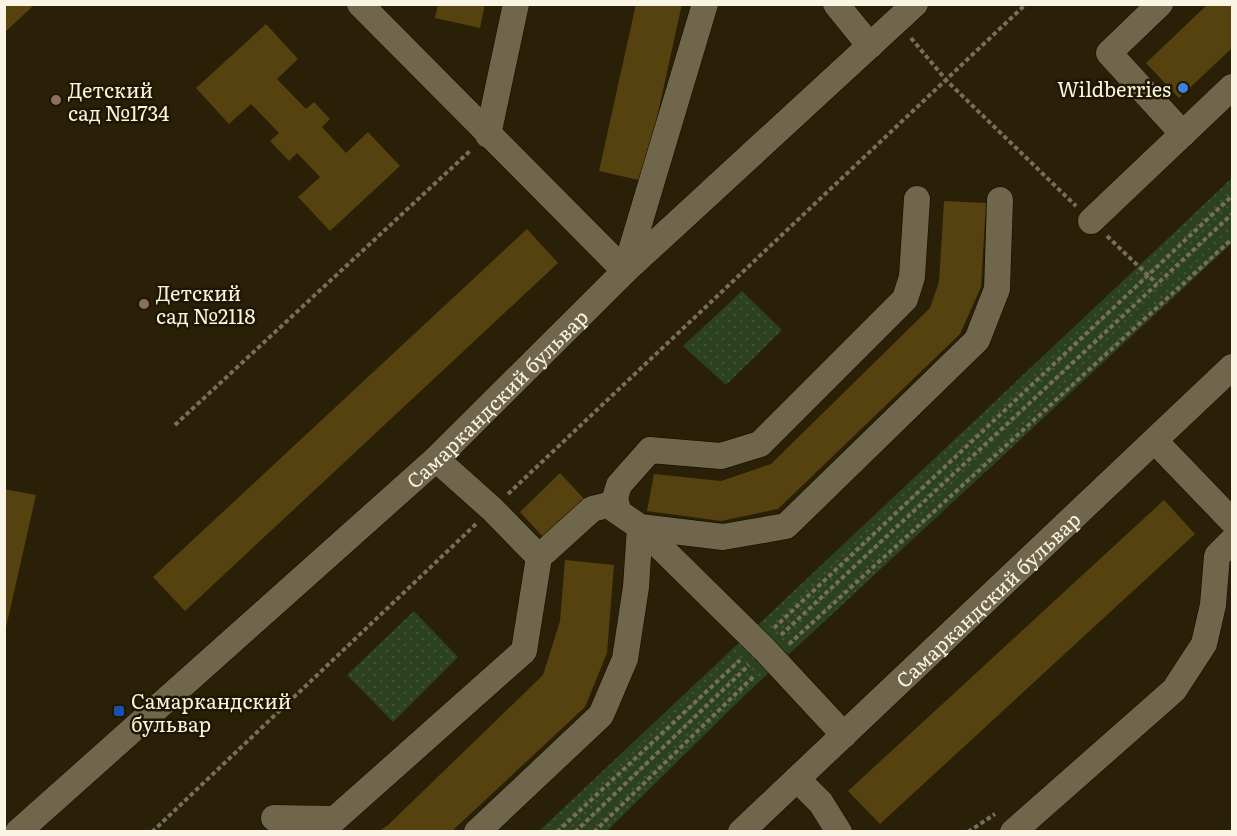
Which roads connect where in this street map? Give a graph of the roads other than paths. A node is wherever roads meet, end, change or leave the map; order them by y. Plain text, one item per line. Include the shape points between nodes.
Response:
1 (360, 4) edge
2 (516, 4) edge
3 (705, 4) edge
4 (836, 4) edge
5 (1160, 4) edge
6 (906, 13) edge
7 (870, 46) junction
8 (1233, 87) edge
9 (1183, 134) junction
10 (488, 135) junction
11 (917, 199) dead end
12 (1000, 200) dead end
13 (1091, 221) road end
14 (625, 271) junction
15 (1233, 367) edge
16 (1155, 441) junction
17 (436, 459) junction
18 (618, 510) junction
19 (1233, 521) edge
20 (640, 527) junction
21 (1233, 541) edge
22 (539, 557) junction
23 (844, 735) junction
24 (797, 779) junction
25 (274, 818) dead end
26 (18, 831) edge
27 (477, 831) edge
28 (741, 831) edge
29 (838, 831) edge
30 (1013, 831) edge

1 - 10 street
2 - 10 street
3 - 14 street
4 - 7 street
5 - 9 street via 1109,53
6 - 7 street, Самаркандский бульвар
7 - 14 street, Самаркандский бульвар
8 - 9 street
9 - 13 street
10 - 14 street
11 - 18 street via 912,277 905,299 760,444 721,456 650,450 619,485 615,498
12 - 20 street via 997,289 977,340 786,526 723,537
14 - 17 street, Самаркандский бульвар
15 - 16 street, Самаркандский бульвар
16 - 19 street
16 - 23 street, Самаркандский бульвар
17 - 22 street
17 - 26 street, Самаркандский бульвар
18 - 20 street
18 - 22 street via 608,505 592,508
20 - 23 street
20 - 27 street via 625,659 602,715
21 - 30 street via 1217,556 1213,605 1204,644 1174,690
22 - 25 street via 524,651 335,819
23 - 24 street, Самаркандский бульвар
24 - 28 street, Самаркандский бульвар
24 - 29 street via 821,803

